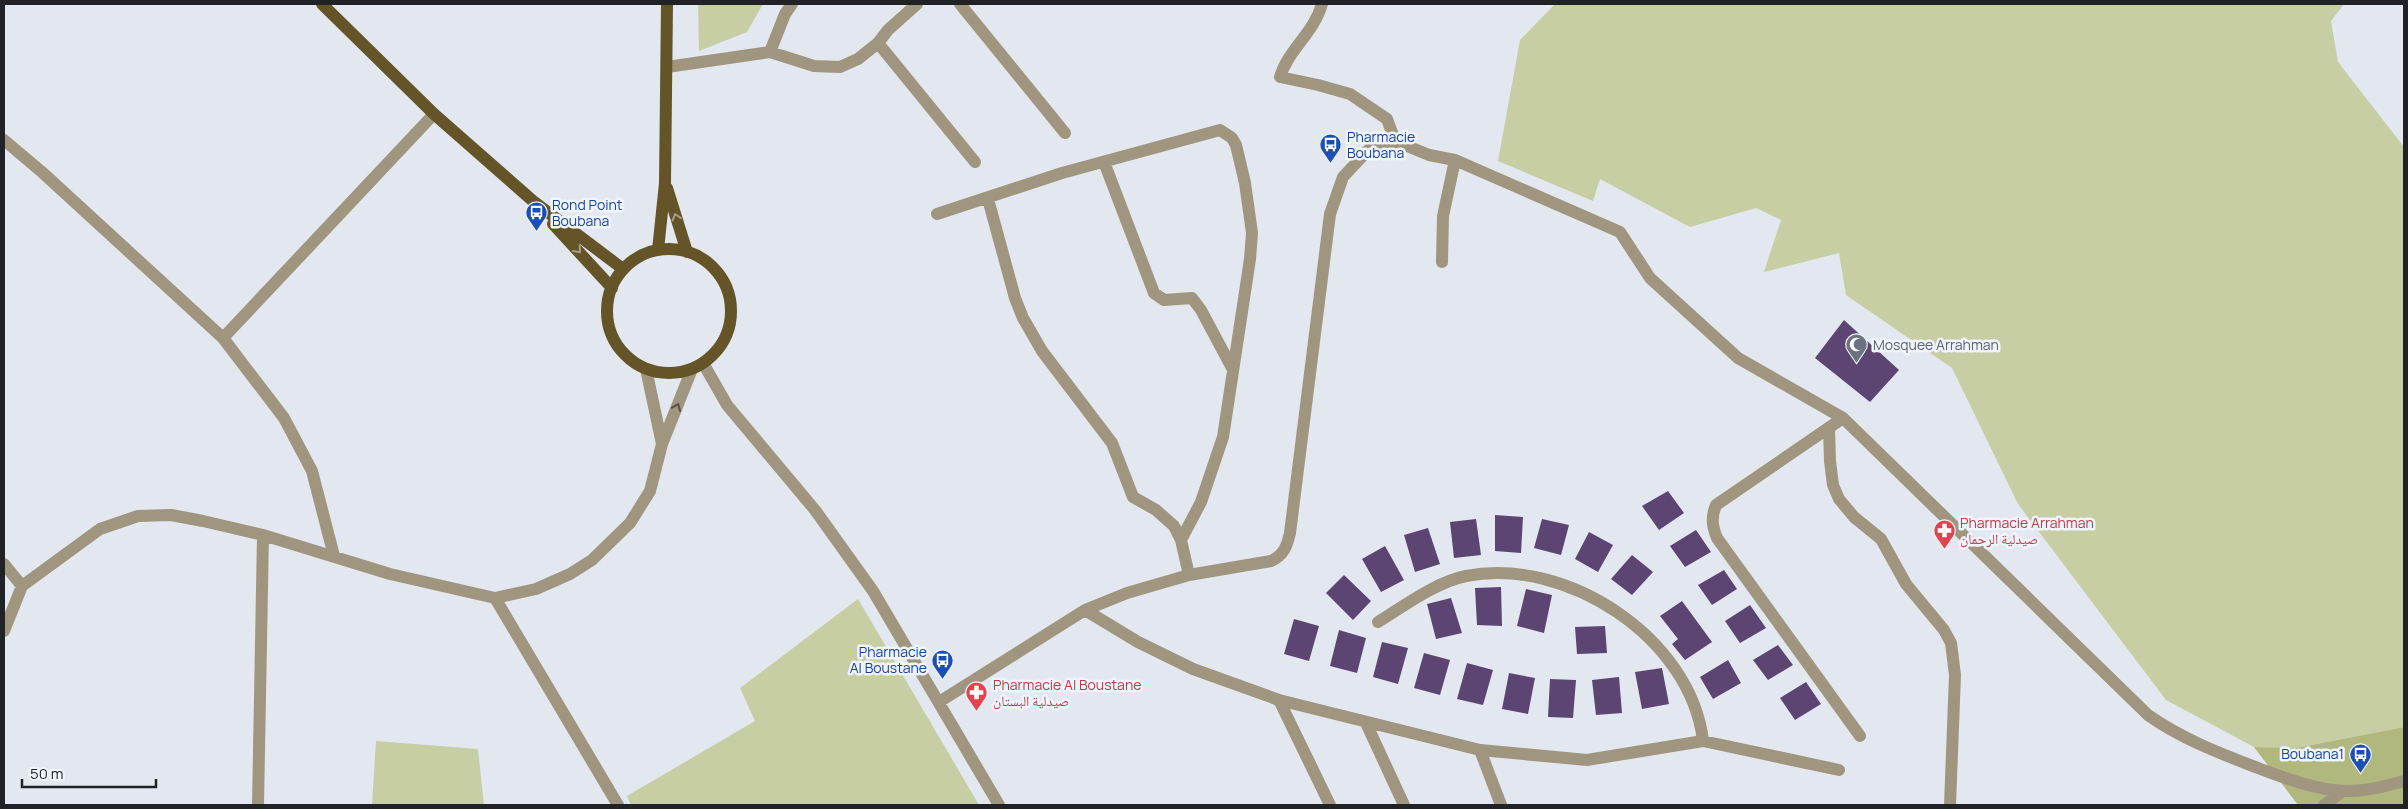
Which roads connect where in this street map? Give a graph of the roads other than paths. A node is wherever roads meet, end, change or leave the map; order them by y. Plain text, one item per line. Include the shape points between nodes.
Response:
1 (322, 4) edge
2 (667, 4) edge
3 (792, 4) edge
4 (917, 4) edge
5 (960, 4) edge
6 (1322, 4) edge
7 (878, 43) junction
8 (770, 52) junction
9 (667, 67) junction
10 (434, 114) junction
11 (1065, 133) dead end
12 (4, 140) edge
13 (1395, 141) junction
14 (1455, 160) junction
15 (974, 162) dead end
16 (1104, 162) junction
17 (666, 183) junction
18 (988, 199) junction
19 (533, 201) junction
20 (937, 214) dead end
21 (658, 250) junction
22 (687, 252) junction
23 (1442, 262) dead end
24 (623, 269) junction
25 (612, 288) junction
26 (223, 338) junction
27 (697, 366) junction
28 (646, 368) junction
29 (1232, 368) junction
30 (1843, 418) junction
31 (1829, 428) junction
32 (662, 444) junction
33 (263, 535) junction
34 (1181, 540) junction
35 (334, 556) junction
36 (4, 564) edge
37 (1189, 575) junction
38 (22, 586) junction
39 (495, 598) junction
40 (1085, 610) junction
41 (1378, 622) dead end
42 (4, 631) edge
43 (1279, 700) junction
44 (939, 702) junction
45 (1366, 723) junction
46 (1860, 736) dead end
47 (1703, 741) junction
48 (1480, 750) junction
49 (1839, 770) dead end
50 (2404, 781) edge
51 (2343, 791) junction
52 (258, 805) edge
53 (618, 805) edge
54 (999, 805) edge
55 (1330, 805) edge
56 (1404, 805) edge
57 (1501, 805) edge
58 (1950, 805) edge
59 (2324, 805) edge

1 - 10 main road
2 - 9 main road
3 - 8 street
4 - 7 street
5 - 11 street
6 - 13 street via 1318,19 1300,46 1284,62 1280,78 1350,94 1387,119
7 - 8 street via 858,59 840,67 814,66
7 - 15 street
8 - 9 street
9 - 17 main road
10 - 19 main road
10 - 26 street
12 - 26 street
13 - 14 street via 1430,155
13 - 37 street via 1371,147 1348,171 1330,214 1287,546 1280,557 1271,561
14 - 23 street via 1443,216
14 - 30 street via 1620,232 1650,278 1738,358
16 - 18 street via 1023,185
16 - 29 street via 1154,293 1164,300 1192,298
16 - 29 street via 1220,130 1232,138 1245,184 1252,234
17 - 21 main road
22 -> 17 main road
18 - 20 street
18 - 34 street via 1015,298 1033,336 1112,443 1133,496 1174,526
19 - 24 main road
19 -> 25 main road
21 - 22 main road
21 - 24 main road via 641,256
22 - 27 main road via 707,262 716,271 727,289 731,310 728,330 719,349
24 - 25 main road
25 - 28 main road via 607,307 609,326 617,344 629,358
26 - 35 street via 284,418 312,471
27 - 28 main road via 669,373
32 -> 27 street
27 - 44 street via 815,510 873,591
28 - 32 street
29 - 34 street via 1223,437 1201,502
30 - 31 street
30 - 51 street via 2148,715 2207,749 2295,781
31 - 46 street via 1716,505 1712,516 1713,528
31 - 58 street via 1833,484 1839,499 1881,540 1906,584 1952,643 1955,675
32 - 39 street via 650,491 630,524 592,560 536,589
33 - 35 street
33 - 38 street via 172,515 138,516 100,529
33 - 52 street
34 - 37 street
35 - 39 street via 390,574
36 - 38 street
37 - 40 street via 1127,592
38 - 42 street
39 - 53 street
40 - 43 street via 1138,642 1193,669
40 - 44 street
41 - 47 street via 1427,592 1464,576 1504,572 1538,576 1568,586 1627,617 1678,672 1698,715
43 - 45 street
43 - 55 street
44 - 54 street
45 - 48 street
45 - 56 street
47 - 48 street via 1587,760
47 - 49 street
48 - 57 street
50 - 51 street
51 - 59 street

